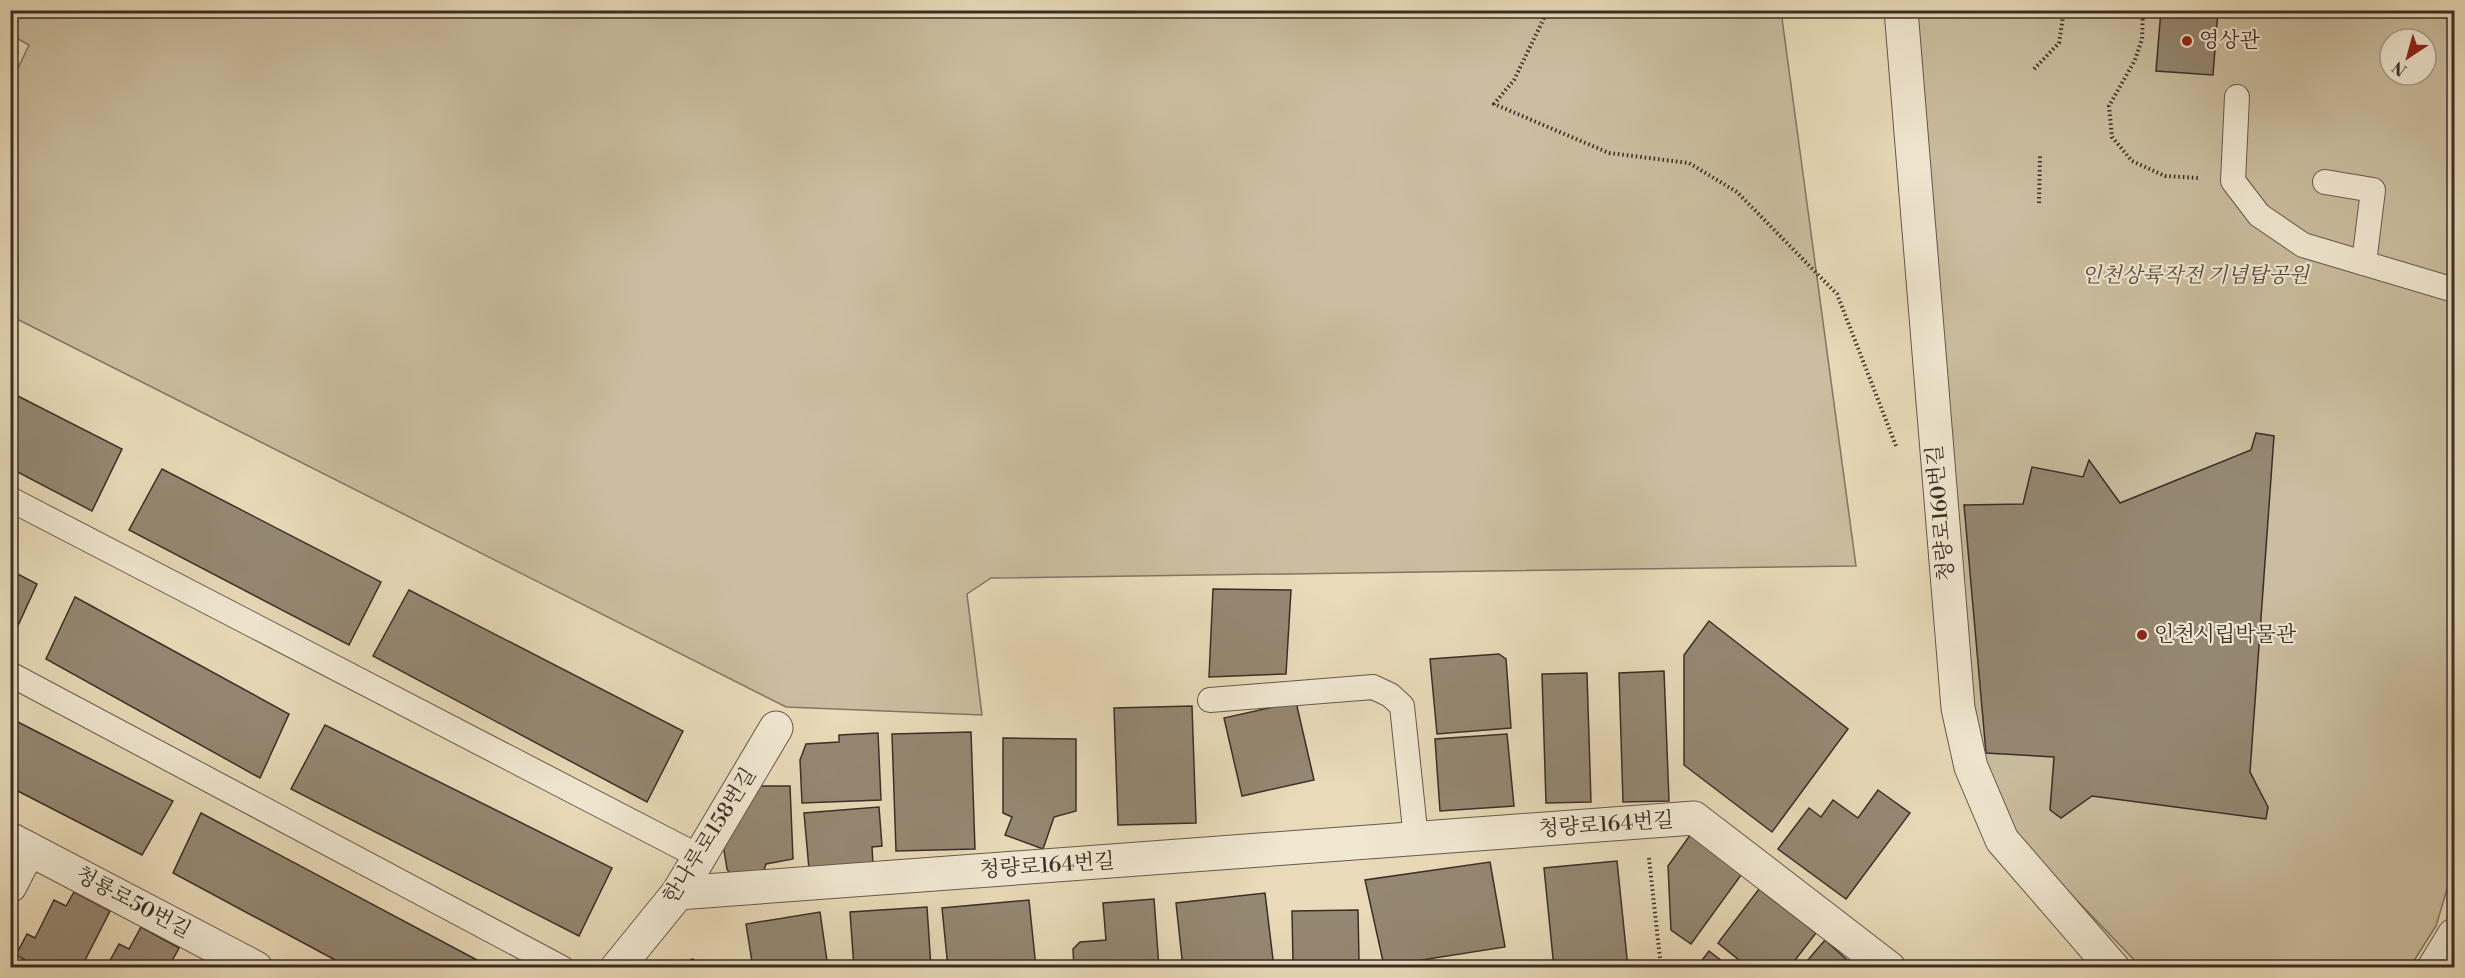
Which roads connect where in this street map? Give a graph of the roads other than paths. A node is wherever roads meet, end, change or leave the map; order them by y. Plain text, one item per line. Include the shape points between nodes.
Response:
1 (1902, 10) edge
2 (2237, 97) dead end
3 (2325, 182) dead end
4 (2364, 263) junction
5 (2454, 290) edge
6 (10, 499) edge
7 (10, 674) edge
8 (1210, 700) dead end
9 (776, 728) dead end
10 (1416, 839) junction
11 (20, 844) edge
12 (700, 857) junction
13 (10, 886) edge
14 (678, 893) junction
15 (2454, 935) edge
16 (256, 968) edge
17 (562, 968) edge
18 (616, 968) edge
19 (1889, 968) edge
20 (2113, 968) edge
21 (2434, 968) edge

1 - 20 street, 청량로160번길 via 1958,708 1971,767 2002,840
2 - 4 lane via 2233,181 2259,215 2303,245
3 - 4 lane via 2373,190
4 - 5 lane
6 - 12 lane
7 - 17 lane
8 - 10 lane via 1373,687 1390,695 1401,706
9 - 12 street, 한나루로158번길
10 - 14 street, 청량로164번길
10 - 19 street, 청량로164번길 via 1694,818
11 - 13 street
11 - 16 street, 청룡로50번길
12 - 14 street, 한나루로158번길
14 - 18 street, 한나루로158번길
15 - 21 street

